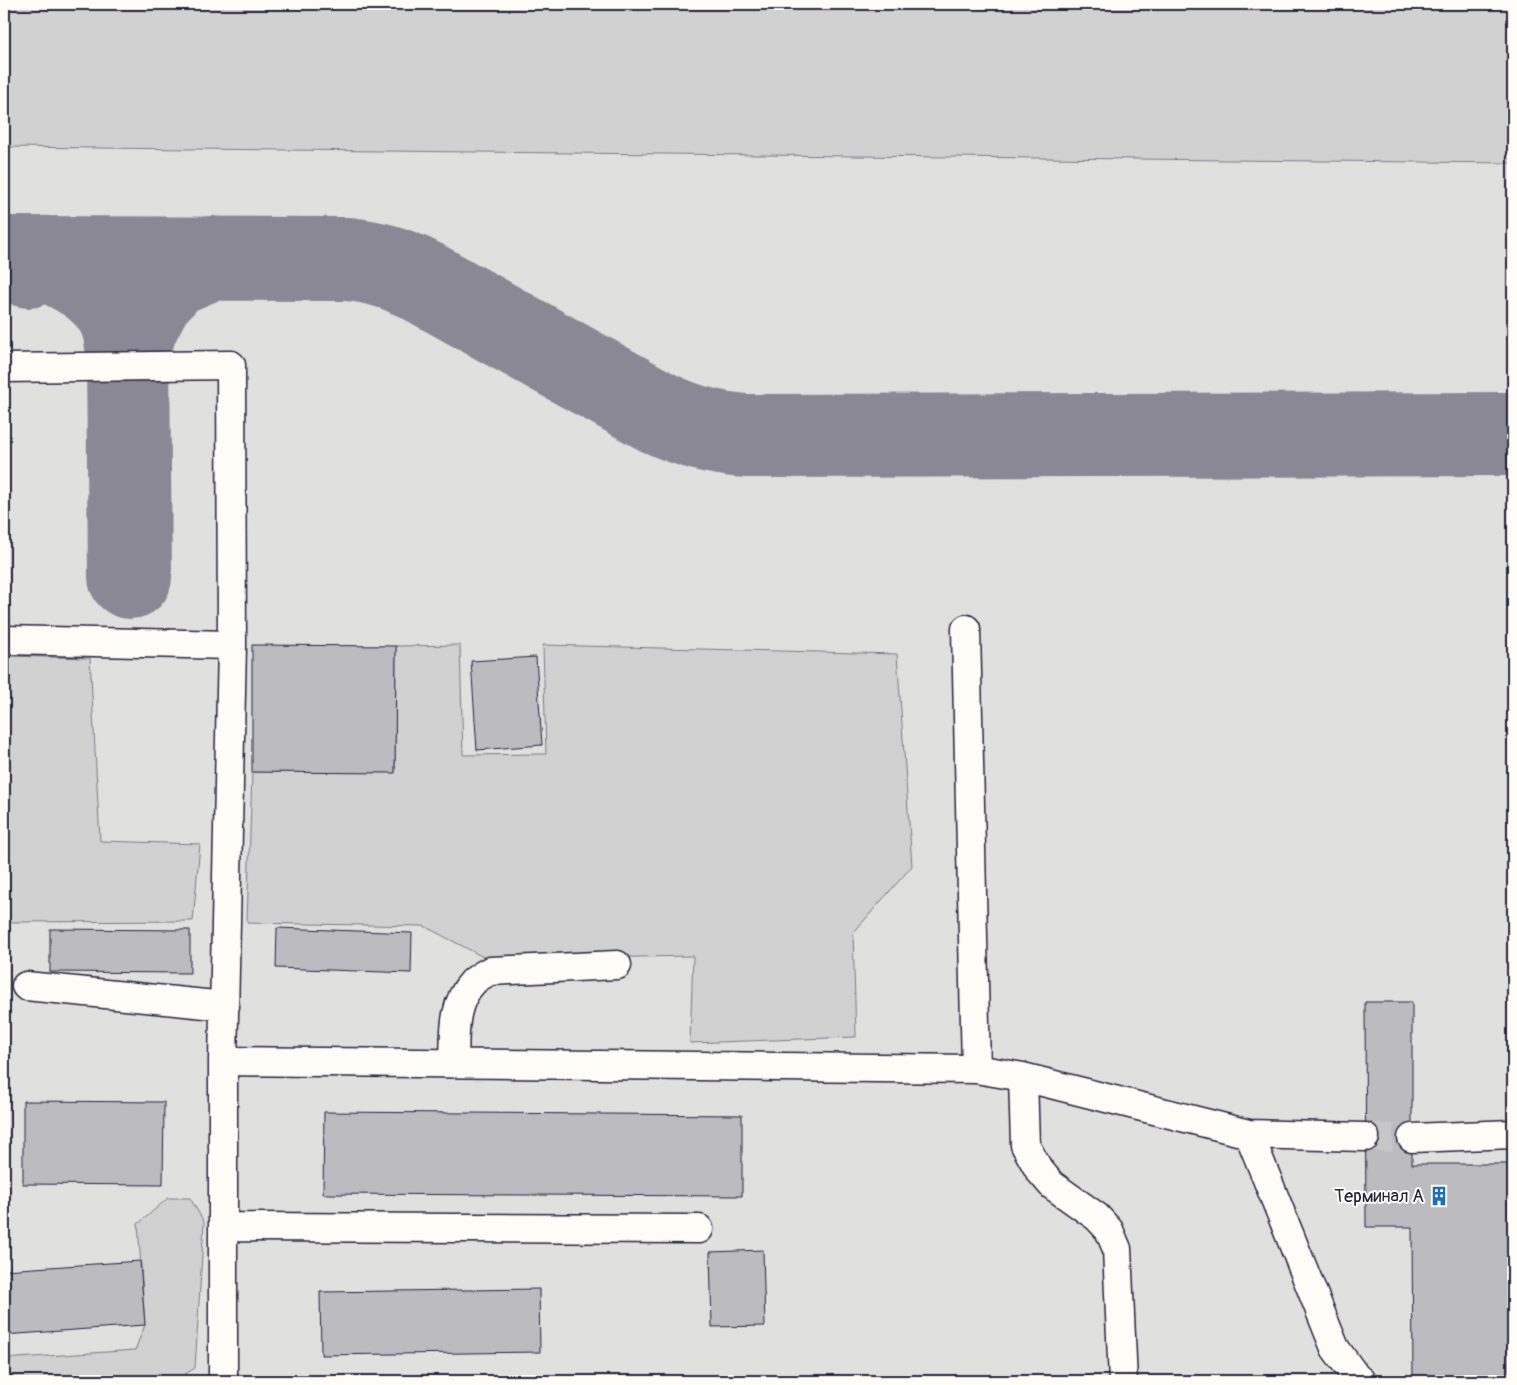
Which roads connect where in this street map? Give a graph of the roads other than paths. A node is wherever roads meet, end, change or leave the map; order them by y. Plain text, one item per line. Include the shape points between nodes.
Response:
1 (4, 368) edge
2 (966, 629) dead end
3 (4, 640) edge
4 (232, 645) junction
5 (617, 965) dead end
6 (26, 986) dead end
7 (225, 1006) junction
8 (224, 1061) junction
9 (454, 1063) junction
10 (976, 1069) junction
11 (1023, 1077) junction
12 (1249, 1134) junction
13 (1513, 1134) edge
14 (1366, 1137) tunnel mouth
15 (1412, 1138) tunnel mouth
16 (223, 1227) junction
17 (699, 1229) dead end
18 (223, 1381) edge
19 (1123, 1381) edge
20 (1361, 1381) edge

1 - 4 lane via 231,365
2 - 10 lane
3 - 4 lane
4 - 7 lane
5 - 9 lane via 490,971 474,980 463,995 456,1018
6 - 7 lane
7 - 8 lane
8 - 9 lane
8 - 16 lane
9 - 10 lane
10 - 11 lane
11 - 12 lane
11 - 19 lane via 1025,1145 1052,1185 1097,1217 1109,1230 1118,1249
12 - 14 lane
12 - 20 lane via 1335,1348
13 - 15 lane
16 - 17 lane
16 - 18 lane

